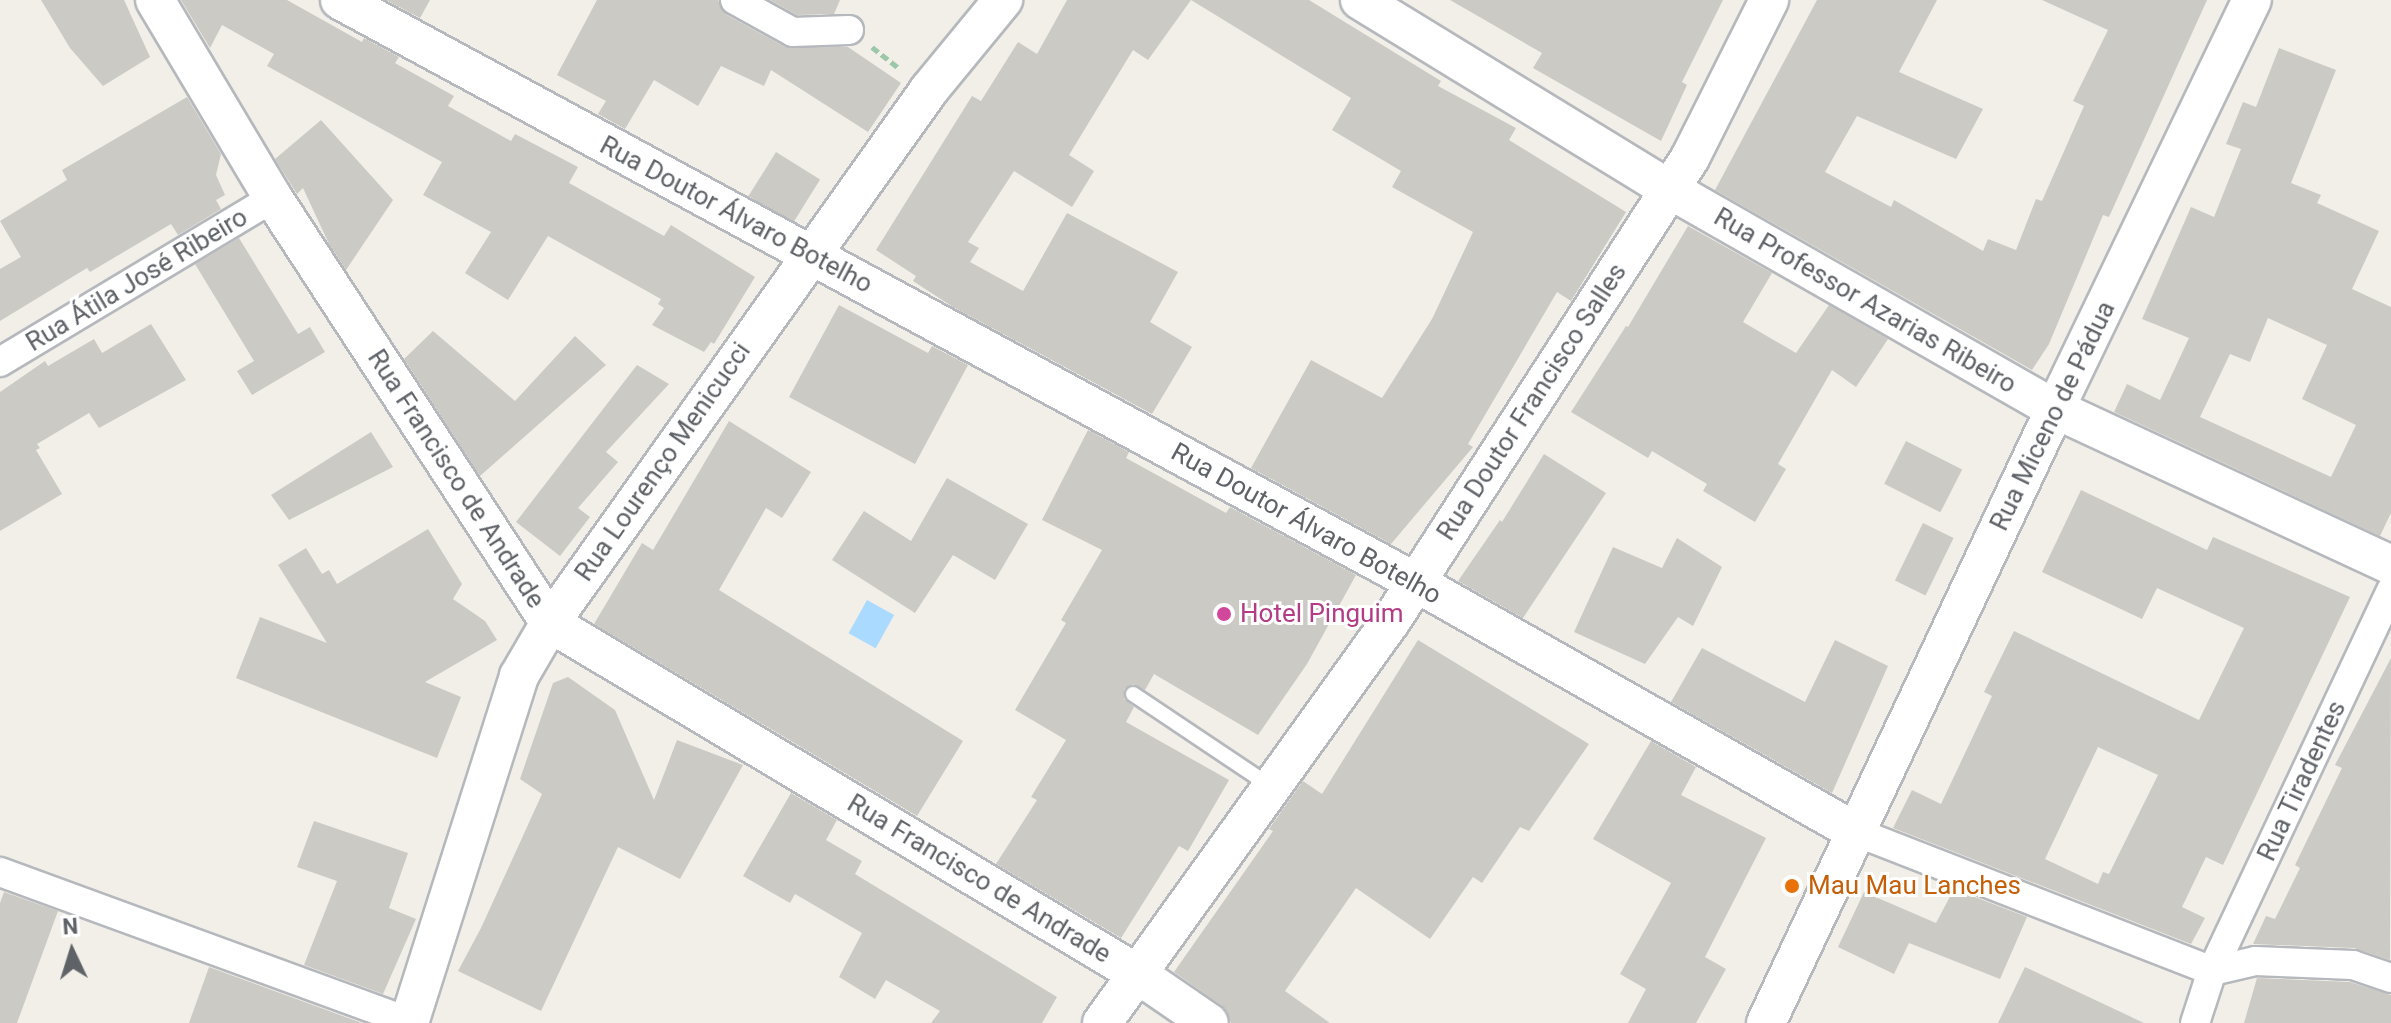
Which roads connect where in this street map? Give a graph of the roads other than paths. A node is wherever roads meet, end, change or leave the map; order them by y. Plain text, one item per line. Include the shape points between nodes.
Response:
1 (155, 0) edge
2 (340, 0) edge
3 (735, 0) edge
4 (1003, 0) edge
5 (1360, 0) edge
6 (1769, 0) edge
7 (2252, 0) edge
8 (849, 30) road end
9 (1669, 189) junction
10 (273, 198) junction
11 (810, 255) junction
12 (0, 362) edge
13 (2055, 409) junction
14 (2391, 565) edge
15 (1415, 582) junction
16 (2391, 590) edge
17 (550, 623) junction
18 (1133, 694) dead end
19 (1270, 787) junction
20 (1856, 832) junction
21 (0, 872) edge
22 (2212, 971) junction
23 (1136, 973) junction
24 (2391, 978) edge
25 (409, 1023) edge
26 (1102, 1023) edge
27 (1209, 1023) edge
28 (1766, 1023) edge
29 (2195, 1023) edge

1 - 10 main road, Rua Francisco de Andrade
2 - 11 main road, Rua Doutor Álvaro Botelho
3 - 8 street via 793,32
4 - 11 main road, Rua Lourenço Menicucci via 929,90
5 - 9 main road, Rua Professor Azarias Ribeiro
6 - 9 main road, Rua Doutor Francisco Salles via 1690,158
7 - 13 main road, Rua Miceno de Pádua
9 - 13 main road, Rua Professor Azarias Ribeiro
9 - 15 main road, Rua Doutor Francisco Salles
10 - 12 street, Rua Átila José Ribeiro
10 - 17 main road, Rua Francisco de Andrade
11 - 15 main road, Rua Doutor Álvaro Botelho
11 - 17 main road, Rua Lourenço Menicucci
13 - 14 main road, Rua Professor Azarias Ribeiro
13 - 20 main road, Rua Miceno de Pádua
15 - 19 main road, Rua Doutor Francisco Salles
15 - 20 main road, Rua Doutor Álvaro Botelho
16 - 22 street, Rua Tiradentes
17 - 23 main road, Rua Francisco de Andrade
17 - 25 main road, Rua Lourenço Menicucci via 519,676
18 - 19 lane
19 - 23 main road, Rua Doutor Francisco Salles
20 - 22 street, Rua Doutor Álvaro Botelho
20 - 28 main road, Rua Miceno de Pádua
21 - 25 street
22 - 24 street via 2269,961 2353,965
22 - 29 street, Rua Tiradentes
23 - 26 main road, Rua Doutor Francisco Salles
23 - 27 main road, Rua Francisco de Andrade

